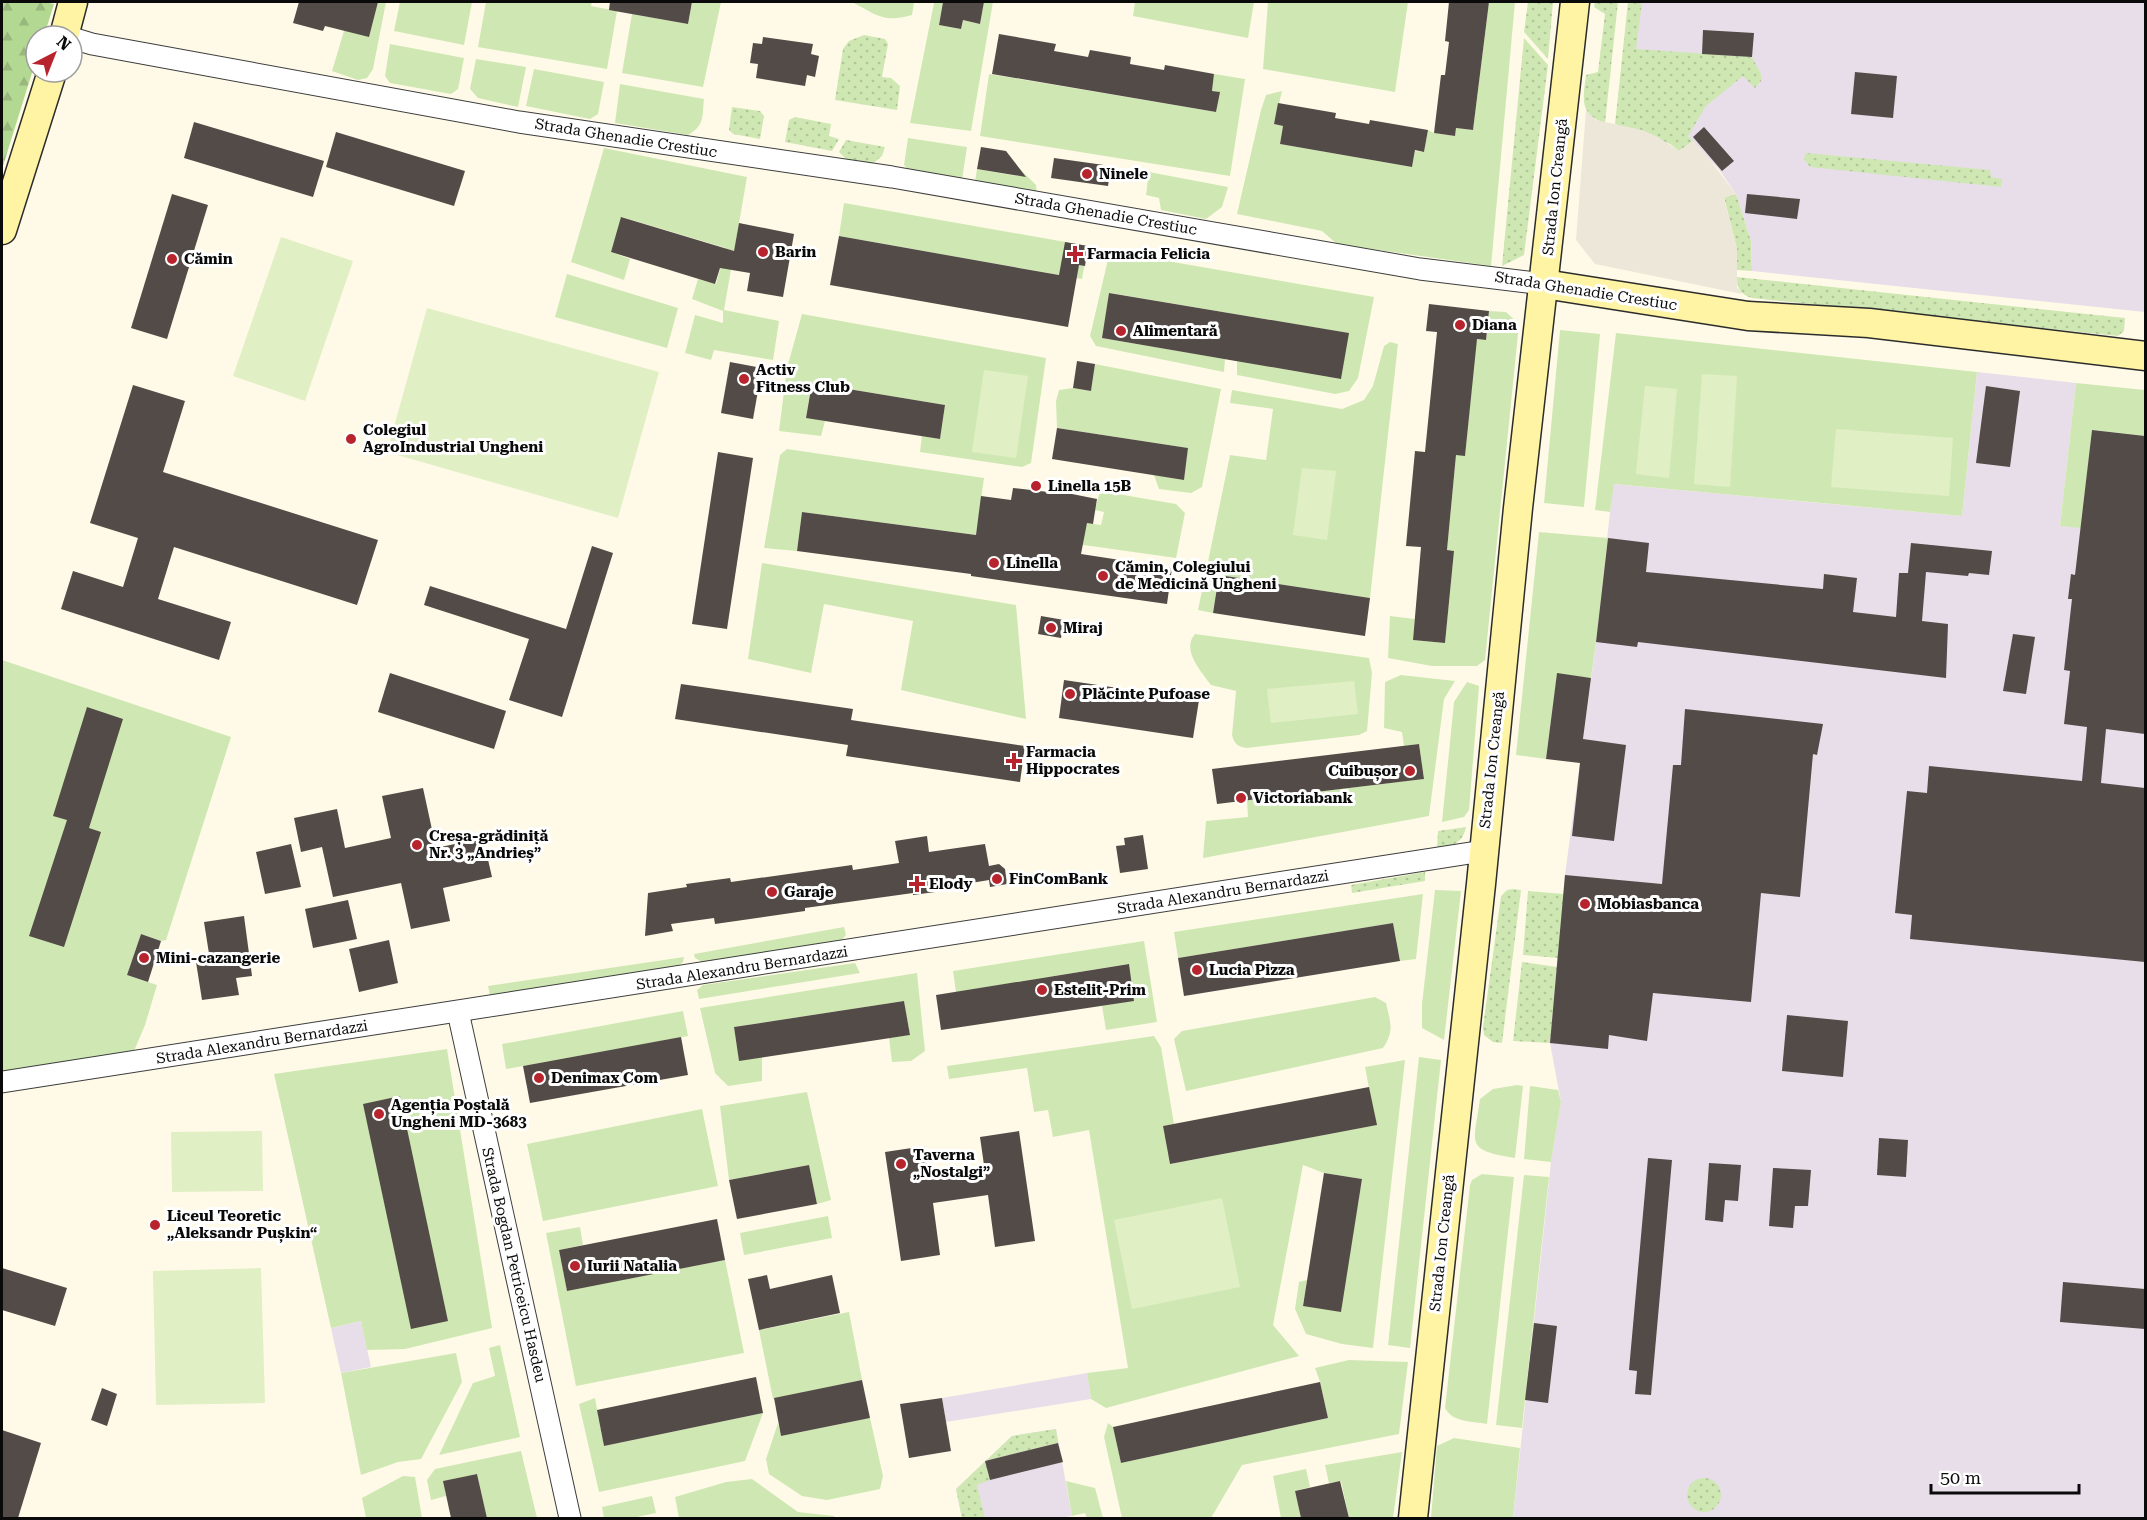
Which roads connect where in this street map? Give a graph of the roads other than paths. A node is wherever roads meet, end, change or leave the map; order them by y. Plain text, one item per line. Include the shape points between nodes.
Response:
1 (74, 2) edge
2 (1575, 2) edge
3 (68, 24) edge
4 (84, 42) edge
5 (48, 84) edge
6 (2, 230) edge
7 (1544, 284) junction
8 (2145, 356) edge
9 (1483, 851) junction
10 (458, 1012) junction
11 (2, 1082) edge
12 (570, 1518) edge
13 (1413, 1518) edge

1 - 3 street
2 - 7 street, Strada Ion Creangă
4 - 7 street, Strada Ghenadie Crestiuc via 519,122 892,177 1420,269
5 - 6 street
7 - 8 street, Strada Ghenadie Crestiuc via 1748,316 1869,323
7 - 9 street, Strada Ion Creangă
9 - 10 street, Strada Alexandru Bernardazzi
9 - 13 street, Strada Ion Creangă
10 - 11 street, Strada Alexandru Bernardazzi
10 - 12 street, Strada Bogdan Petriceicu Hasdeu

